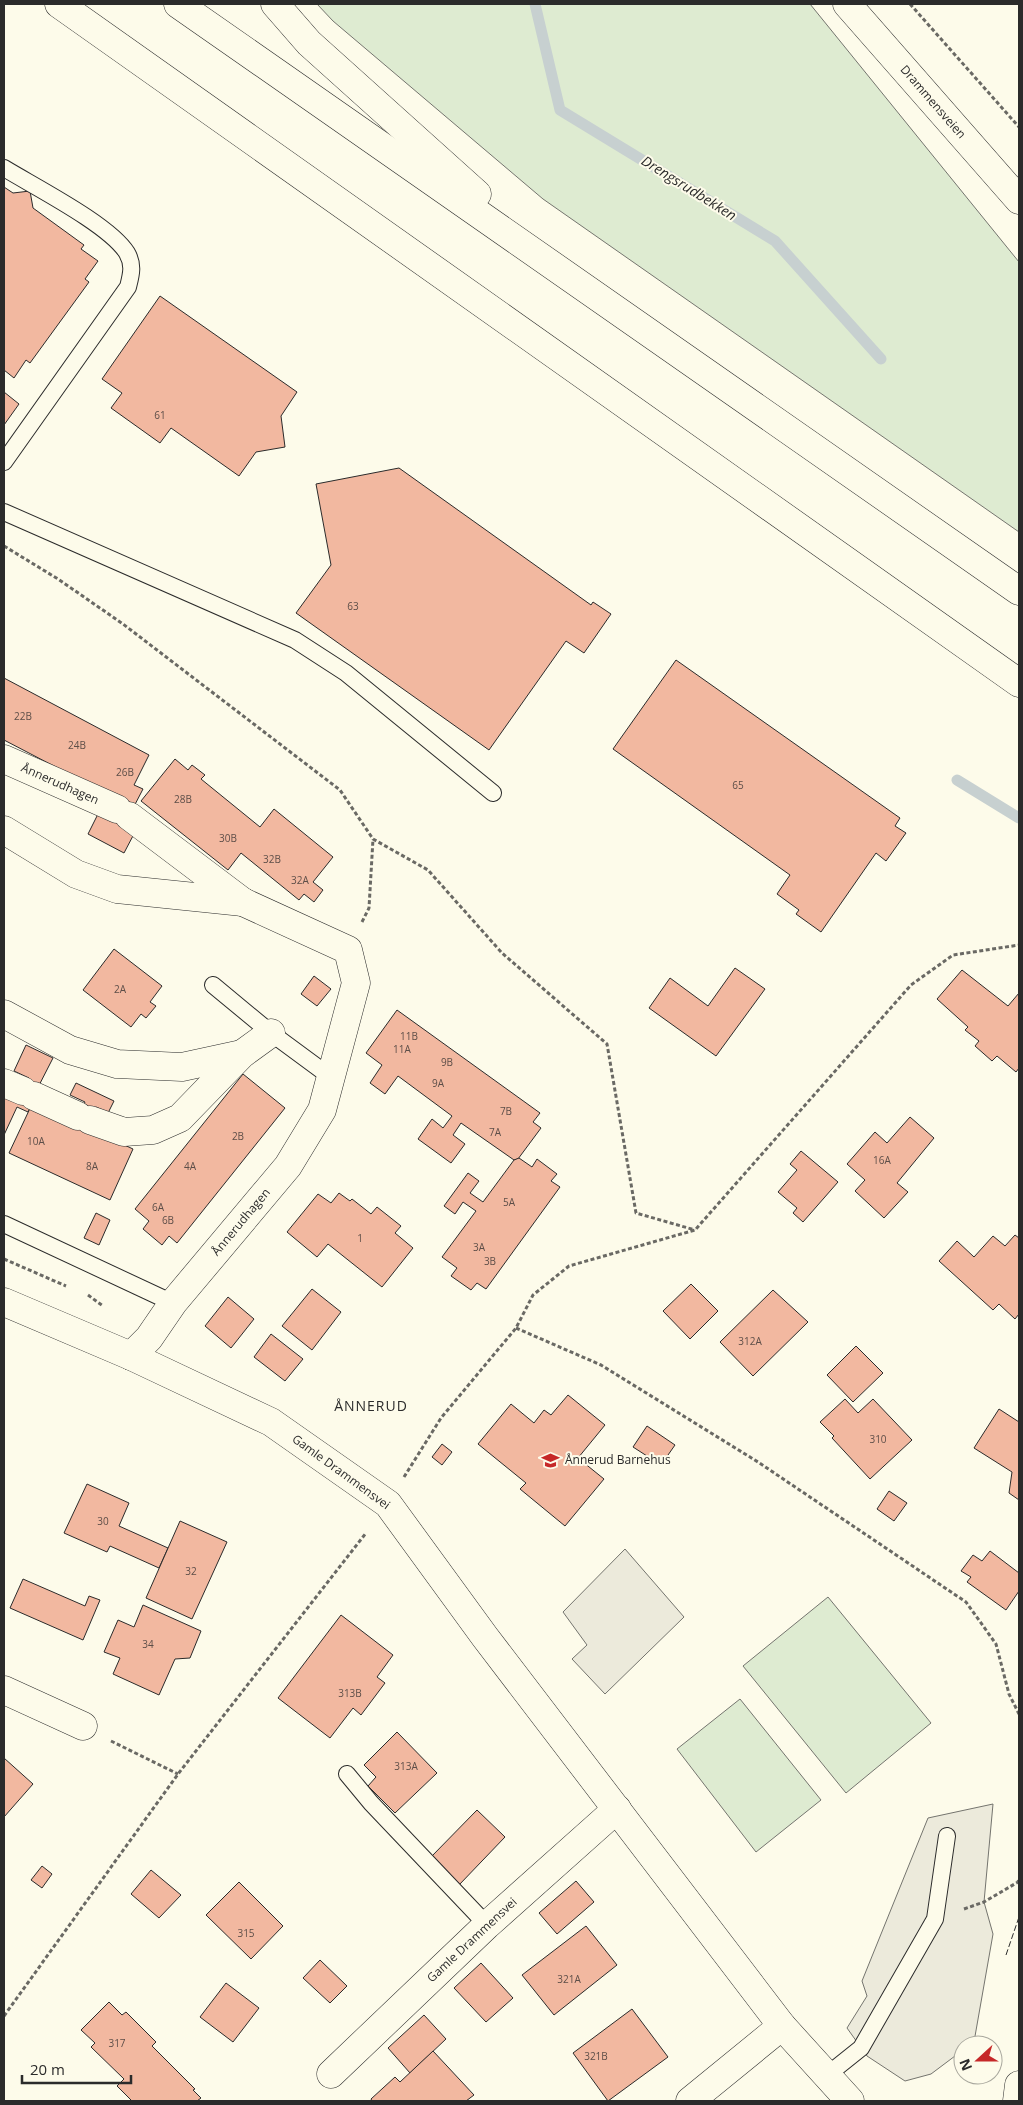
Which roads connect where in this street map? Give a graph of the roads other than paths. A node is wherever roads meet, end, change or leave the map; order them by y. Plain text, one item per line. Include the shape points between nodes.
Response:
1 (59, 4) edge
2 (178, 4) edge
3 (274, 4) edge
4 (847, 4) edge
5 (4, 168) edge
6 (1019, 200) edge
7 (566, 273) junction
8 (4, 462) edge
9 (4, 512) edge
10 (1019, 591) edge
11 (1019, 683) edge
12 (4, 759) edge
13 (493, 793) dead end
14 (4, 830) edge
15 (244, 902) junction
16 (213, 986) dead end
17 (4, 1014) edge
18 (271, 1033) junction
19 (242, 1054) junction
20 (332, 1078) junction
21 (20, 1090) edge
22 (4, 1224) edge
23 (4, 1302) edge
24 (173, 1303) junction
25 (140, 1347) junction
26 (4, 1690) edge
27 (83, 1726) road end
28 (347, 1774) dead end
29 (617, 1809) junction
30 (947, 1836) dead end
31 (487, 1925) junction
32 (782, 2026) junction
33 (331, 2074) dead end
34 (826, 2076) junction
35 (1019, 2085) edge
36 (690, 2101) edge
37 (843, 2101) edge
38 (850, 2101) edge
39 (1016, 2101) edge

1 - 11 main road
2 - 7 main road
3 - 7 main road via 310,44
4 - 6 main road, Drammensveien
5 - 8 lane via 103,229 127,253 132,267 128,287
7 - 10 main road
9 - 13 lane via 295,640 346,673
12 - 15 main road, Ånnerudhagen via 123,812
14 - 15 main road, Ånnerudhagen via 76,874 117,889
15 - 20 main road, Ånnerudhagen via 348,950 356,983
16 - 18 lane
17 - 19 main road via 70,1050 117,1064 182,1067
18 - 19 main road
18 - 20 lane
19 - 21 main road via 180,1118 153,1130 124,1132
20 - 24 main road, Ånnerudhagen via 322,1110 288,1166
22 - 24 lane
23 - 25 main road, Gamle Drammensvei
24 - 25 main road, Ånnerudhagen
25 - 29 main road, Gamle Drammensvei via 271,1422 388,1504
26 - 27 main road
28 - 31 lane
29 - 31 main road, Gamle Drammensvei
29 - 32 main road, Gamle Drammensvei
30 - 34 lane via 935,1919 861,2048
31 - 33 main road, Gamle Drammensvei
32 - 34 main road, Gamle Drammensvei
32 - 36 main road
34 - 37 main road, Gamle Drammensvei
34 - 38 main road, Gamle Drammensvei
35 - 39 main road

